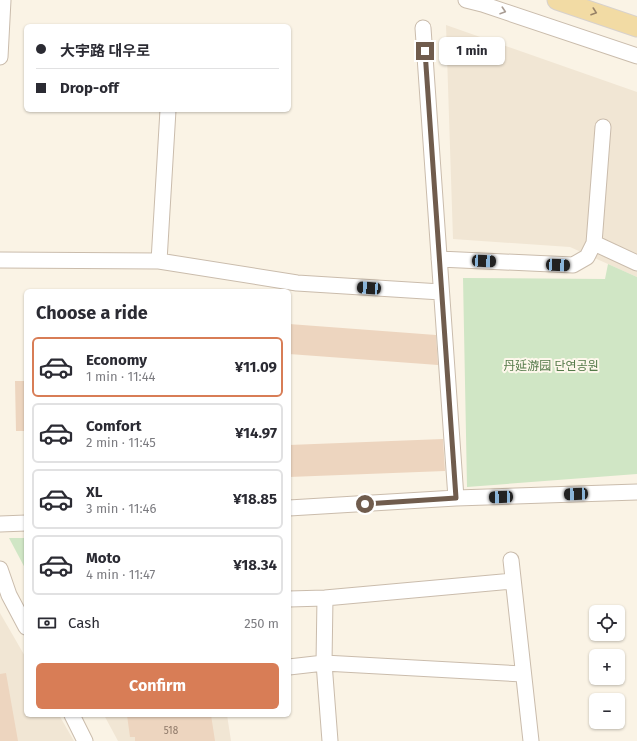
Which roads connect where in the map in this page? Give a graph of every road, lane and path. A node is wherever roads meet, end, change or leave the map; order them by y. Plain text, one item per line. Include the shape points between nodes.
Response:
1 (3, 0) edge
2 (466, 0) edge
3 (557, 0) edge
4 (637, 27) edge
5 (423, 28) dead end
6 (637, 56) edge
7 (0, 57) edge
8 (168, 112) edge
9 (603, 127) dead end
10 (594, 243) junction
11 (439, 259) junction
12 (0, 260) edge
13 (159, 261) junction
14 (637, 263) edge
15 (441, 292) junction
16 (637, 492) edge
17 (456, 498) junction
18 (291, 508) edge
19 (24, 523) edge
20 (0, 524) edge
21 (511, 560) dead end
22 (0, 568) edge
23 (513, 580) junction
24 (325, 598) junction
25 (291, 599) edge
26 (24, 623) edge
27 (324, 663) junction
28 (291, 667) edge
29 (524, 674) junction
30 (73, 717) edge
31 (85, 741) edge
32 (330, 741) edge
33 (531, 741) edge

1 - 7 street
2 -> 6 street
3 -> 4 main road
5 - 11 street
8 - 13 street
9 - 10 street
10 - 11 street via 587,257 573,266
10 - 14 street
11 - 15 street
12 - 13 street
13 - 15 street via 297,283
15 - 17 street
16 - 17 street
17 - 18 street
19 - 20 street
21 - 23 street
22 - 26 street via 9,595
23 - 24 street
23 - 29 street
24 - 25 street
24 - 27 street
27 - 28 street
27 - 29 street
27 - 32 street
29 - 33 street
30 - 31 street

